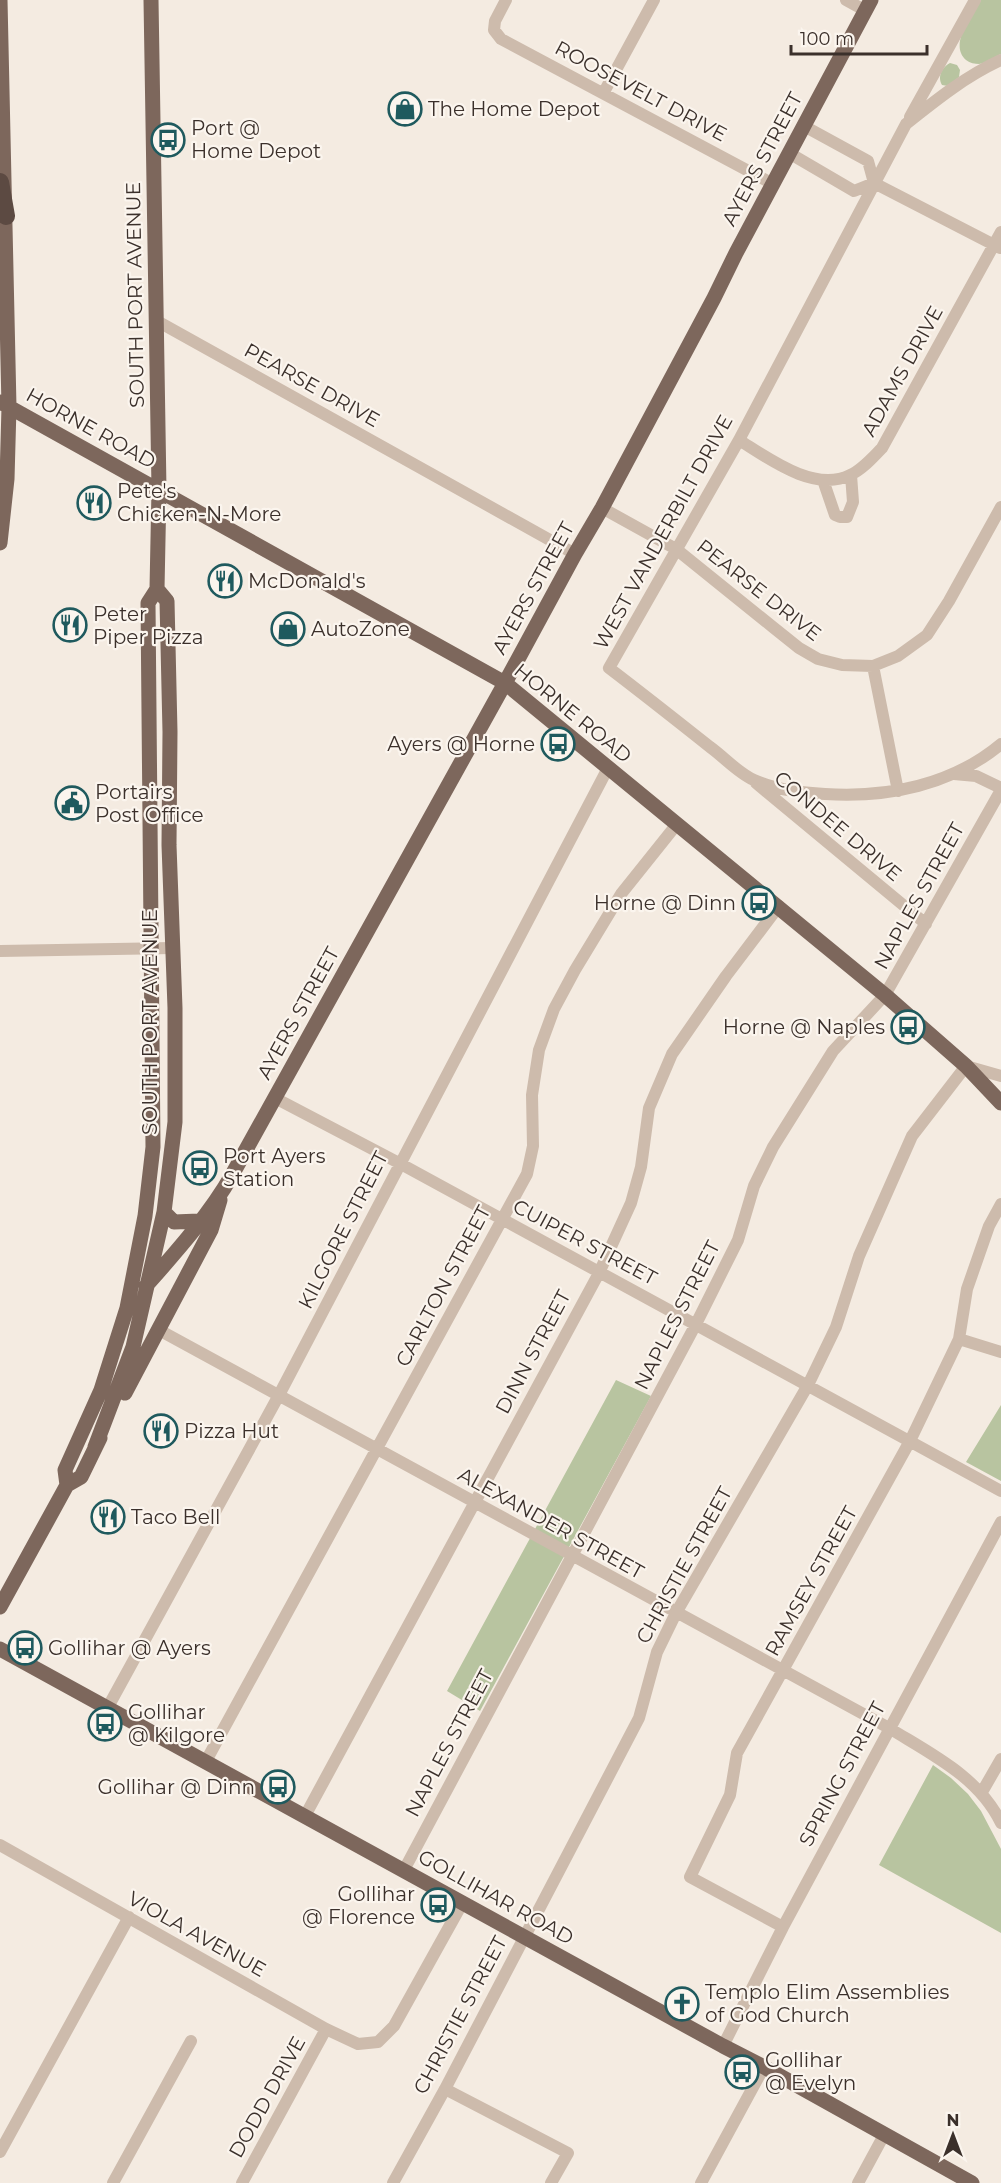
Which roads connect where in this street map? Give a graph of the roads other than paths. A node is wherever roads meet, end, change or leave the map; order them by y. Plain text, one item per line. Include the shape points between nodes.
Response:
1 (0, 0) edge
2 (150, 0) edge
3 (506, 0) edge
4 (654, 0) edge
5 (846, 0) edge
6 (975, 0) edge
7 (868, 5) edge
8 (1001, 60) edge
9 (604, 92) junction
10 (906, 124) junction
11 (804, 126) junction
12 (789, 153) junction
13 (0, 182) edge
14 (874, 183) junction
15 (773, 184) junction
16 (6, 216) junction
17 (1001, 232) edge
18 (998, 246) edge
19 (157, 321) junction
20 (4, 351) edge
21 (4, 404) edge
22 (739, 440) junction
23 (851, 475) junction
24 (823, 480) junction
25 (159, 489) junction
26 (1001, 507) edge
27 (602, 508) junction
28 (0, 543) edge
29 (676, 549) junction
30 (574, 554) junction
31 (157, 589) junction
32 (873, 666) junction
33 (505, 683) junction
34 (1001, 744) edge
35 (608, 768) junction
36 (953, 774) junction
37 (753, 780) junction
38 (1001, 789) edge
39 (898, 791) junction
40 (677, 824) junction
41 (779, 906) junction
42 (926, 924) junction
43 (151, 948) junction
44 (172, 948) junction
45 (0, 951) edge
46 (885, 995) junction
47 (966, 1066) junction
48 (1001, 1076) edge
49 (275, 1098) junction
50 (1001, 1103) edge
51 (399, 1163) junction
52 (223, 1191) junction
53 (1001, 1204) edge
54 (164, 1212) junction
55 (501, 1219) junction
56 (199, 1221) junction
57 (599, 1273) junction
58 (140, 1285) junction
59 (696, 1324) junction
60 (159, 1330) junction
61 (959, 1339) junction
62 (1001, 1352) edge
63 (808, 1385) junction
64 (279, 1395) junction
65 (910, 1441) junction
66 (95, 1447) junction
67 (377, 1450) junction
68 (67, 1485) junction
69 (1001, 1491) edge
70 (474, 1502) junction
71 (1001, 1522) edge
72 (571, 1556) junction
73 (0, 1607) edge
74 (676, 1613) junction
75 (0, 1649) edge
76 (783, 1671) junction
77 (108, 1707) junction
78 (888, 1728) junction
79 (1001, 1759) edge
80 (206, 1761) junction
81 (982, 1792) junction
82 (305, 1816) junction
83 (1001, 1824) edge
84 (0, 1845) edge
85 (404, 1870) junction
86 (463, 1902) junction
87 (129, 1917) junction
88 (783, 1927) junction
89 (524, 1936) junction
90 (326, 2029) junction
91 (191, 2041) dead end
92 (723, 2046) junction
93 (764, 2067) junction
94 (445, 2088) junction
95 (884, 2135) junction
96 (0, 2152) edge
97 (113, 2183) edge
98 (242, 2183) edge
99 (393, 2183) edge
100 (551, 2183) edge
101 (701, 2183) edge
102 (858, 2183) edge
103 (972, 2183) edge

1 - 16 main road
2 - 19 main road, SOUTH PORT AVENUE
3 - 9 street, ROOSEVELT DRIVE via 495,21 494,30 501,39
4 - 9 street
5 - 7 street
6 - 10 street
7 - 11 main road, AYERS STREET
8 - 10 street, WEST VANDERBILT DRIVE via 941,96
9 - 15 street, ROOSEVELT DRIVE
10 - 14 street, WEST VANDERBILT DRIVE
11 - 12 main road, AYERS STREET
11 - 14 street via 868,161
12 - 14 street via 854,191
12 - 15 main road, AYERS STREET
13 - 16 highway
14 - 18 street
14 - 22 street, WEST VANDERBILT DRIVE
15 - 27 main road, AYERS STREET
16 - 20 main road
17 - 18 street, ADAMS DRIVE
18 - 23 street, ADAMS DRIVE via 882,448
19 - 25 main road, SOUTH PORT AVENUE
19 - 30 street, PEARSE DRIVE
20 - 21 main road
21 - 25 main road, HORNE ROAD
21 - 28 main road via 8,478
22 - 24 street via 790,471
22 - 29 street, WEST VANDERBILT DRIVE
23 - 24 street
23 - 24 street via 853,502 847,517 836,515
25 - 31 main road, SOUTH PORT AVENUE
25 - 33 main road, HORNE ROAD
26 - 32 street, PEARSE DRIVE via 927,636 898,656
27 - 29 street, PEARSE DRIVE
27 - 30 main road, AYERS STREET
29 - 32 street, PEARSE DRIVE via 818,659
29 - 37 street, WEST VANDERBILT DRIVE via 609,668
30 - 33 main road, AYERS STREET
31 - 43 main road, SOUTH PORT AVENUE via 148,603
31 - 44 main road, SOUTH PORT AVENUE via 167,601
32 - 39 street
33 - 35 main road, HORNE ROAD
33 - 49 main road, AYERS STREET
34 - 36 street, WEST VANDERBILT DRIVE
35 - 40 main road, HORNE ROAD
35 - 51 street, KILGORE STREET
36 - 38 street via 976,776
36 - 39 street, WEST VANDERBILT DRIVE
37 - 39 street, WEST VANDERBILT DRIVE via 798,793 852,796
37 - 42 street, CONDEE DRIVE
38 - 42 street, NAPLES STREET
40 - 41 main road, HORNE ROAD
40 - 55 street, CARLTON STREET via 621,894 554,1009 539,1050 532,1095 533,1146 526,1174
41 - 46 main road, HORNE ROAD
41 - 57 street, DINN STREET via 672,1054 650,1108 632,1203
42 - 46 street, NAPLES STREET
43 - 44 street
43 - 45 street
43 - 58 main road, SOUTH PORT AVENUE via 153,1147
44 - 54 main road, SOUTH PORT AVENUE via 175,1122
46 - 47 main road, HORNE ROAD
46 - 59 street, NAPLES STREET via 833,1051 773,1147 754,1186 738,1240
47 - 48 street
47 - 50 main road, HORNE ROAD
47 - 63 street, CHRISTIE STREET via 912,1136 859,1256 836,1327
49 - 51 street, CUIPER STREET
49 - 52 main road, AYERS STREET
51 - 55 street, CUIPER STREET
51 - 64 street, KILGORE STREET
52 - 56 main road, AYERS STREET
52 - 60 main road, AYERS STREET via 211,1230
53 - 61 street, RAMSEY STREET via 988,1226 967,1289
54 - 56 main road via 174,1222
54 - 58 main road, SOUTH PORT AVENUE
55 - 57 street, CUIPER STREET
55 - 67 street, CARLTON STREET
56 - 58 main road, AYERS STREET via 185,1241
57 - 59 street, CUIPER STREET
57 - 70 street, DINN STREET
58 - 66 main road, SOUTH PORT AVENUE via 133,1347
58 - 68 main road, AYERS STREET via 106,1377 65,1470
59 - 63 street, CUIPER STREET
59 - 72 street, NAPLES STREET
60 - 64 street, ALEXANDER STREET
60 - 66 main road, AYERS STREET
61 - 62 street
61 - 65 street, RAMSEY STREET
63 - 65 street, CUIPER STREET
63 - 74 street, CHRISTIE STREET
64 - 67 street, ALEXANDER STREET
64 - 77 street, KILGORE STREET
65 - 69 street, CUIPER STREET
65 - 76 street, RAMSEY STREET
66 - 68 main road, AYERS STREET via 81,1477
67 - 70 street, ALEXANDER STREET
67 - 80 street, CARLTON STREET
68 - 73 main road, AYERS STREET
70 - 72 street, ALEXANDER STREET
70 - 82 street, DINN STREET
71 - 78 street, SPRING STREET
72 - 74 street, ALEXANDER STREET
72 - 85 street, NAPLES STREET
74 - 76 street, ALEXANDER STREET
74 - 89 street, CHRISTIE STREET via 657,1652 639,1718
75 - 77 main road, GOLLIHAR ROAD
76 - 78 street, ALEXANDER STREET
76 - 88 street, RAMSEY STREET via 737,1753 730,1795 690,1877
77 - 80 main road, GOLLIHAR ROAD
78 - 81 street, ALEXANDER STREET via 948,1764
78 - 88 street, SPRING STREET
79 - 81 street
80 - 82 main road, GOLLIHAR ROAD
81 - 83 street, ALEXANDER STREET
82 - 85 main road, GOLLIHAR ROAD
84 - 87 street, VIOLA AVENUE
85 - 86 main road, GOLLIHAR ROAD
86 - 89 main road, GOLLIHAR ROAD
86 - 90 street, VIOLA AVENUE via 394,2026 378,2042 358,2044
87 - 90 street, VIOLA AVENUE
87 - 96 street
88 - 92 street, SPRING STREET
89 - 92 main road, GOLLIHAR ROAD
89 - 94 street, CHRISTIE STREET
90 - 98 street, DODD DRIVE
91 - 97 street
92 - 93 main road, GOLLIHAR ROAD
93 - 95 main road, GOLLIHAR ROAD
93 - 101 street
94 - 99 street, CHRISTIE STREET
94 - 100 street via 568,2152
95 - 102 street
95 - 103 main road, GOLLIHAR ROAD

